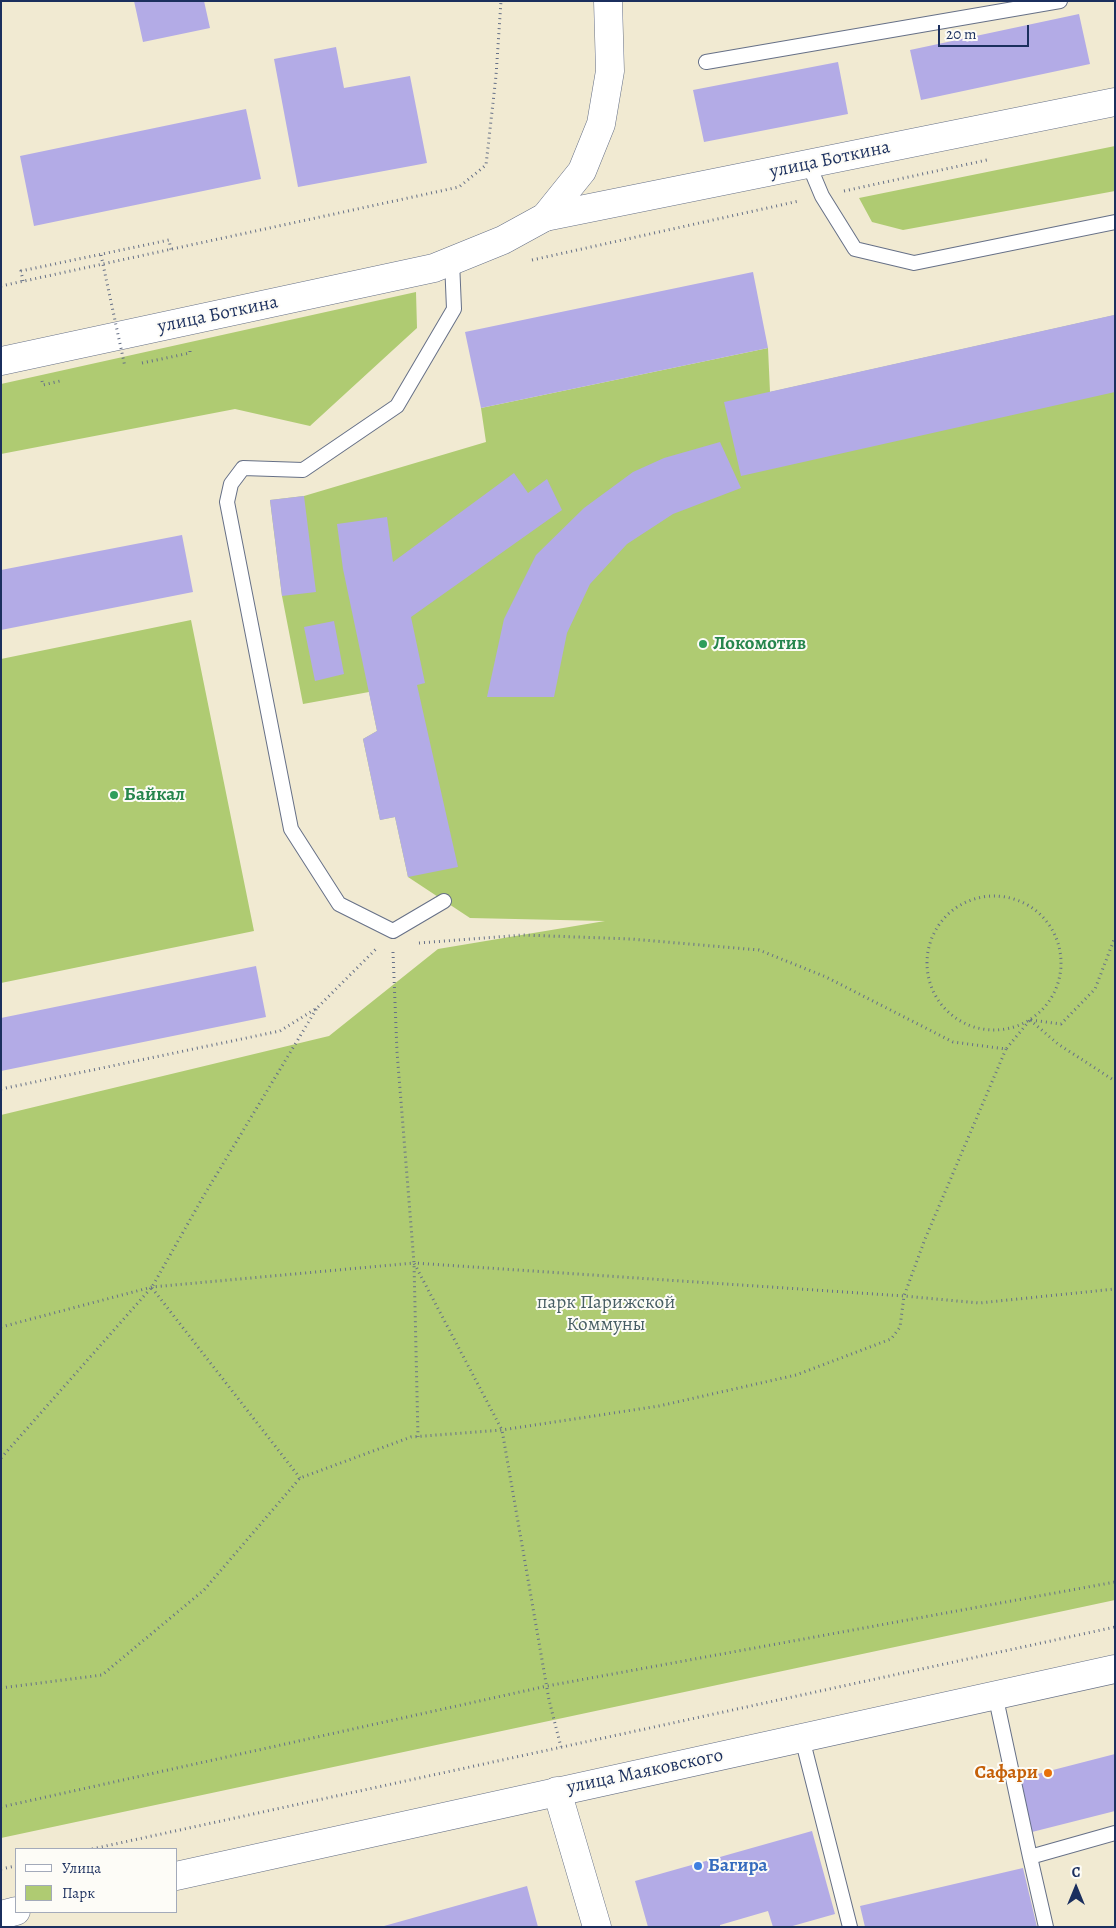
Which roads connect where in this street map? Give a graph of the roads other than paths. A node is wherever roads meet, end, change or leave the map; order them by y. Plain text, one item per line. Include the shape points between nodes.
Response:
1 (608, 1) edge
2 (1060, 1) edge
3 (706, 62) dead end
4 (1115, 102) edge
5 (809, 165) junction
6 (545, 217) junction
7 (1115, 222) edge
8 (443, 264) junction
9 (2, 355) edge
10 (444, 901) dead end
11 (1115, 1669) edge
12 (995, 1694) junction
13 (802, 1738) junction
14 (557, 1792) junction
15 (1115, 1834) edge
16 (1030, 1857) junction
17 (178, 1876) edge
18 (15, 1911) edge
19 (1, 1914) edge
20 (597, 1927) edge
21 (850, 1927) edge
22 (1046, 1927) edge

1 - 6 main road via 610,72 601,124 582,171
2 - 3 lane
4 - 5 main road, улица Боткина
5 - 6 main road, улица Боткина
5 - 7 lane via 822,196 855,249 914,263
6 - 8 main road, улица Боткина via 503,240
8 - 9 main road, улица Боткина
8 - 10 lane via 454,309 397,406 303,470 243,468 230,484 228,502 291,829 338,904 393,931
11 - 12 main road, улица Маяковского
12 - 13 main road, улица Маяковского
12 - 16 lane
13 - 14 main road, улица Маяковского
13 - 21 lane
14 - 17 main road, улица Маяковского
14 - 20 main road
15 - 16 lane
16 - 22 lane
18 - 19 main road

